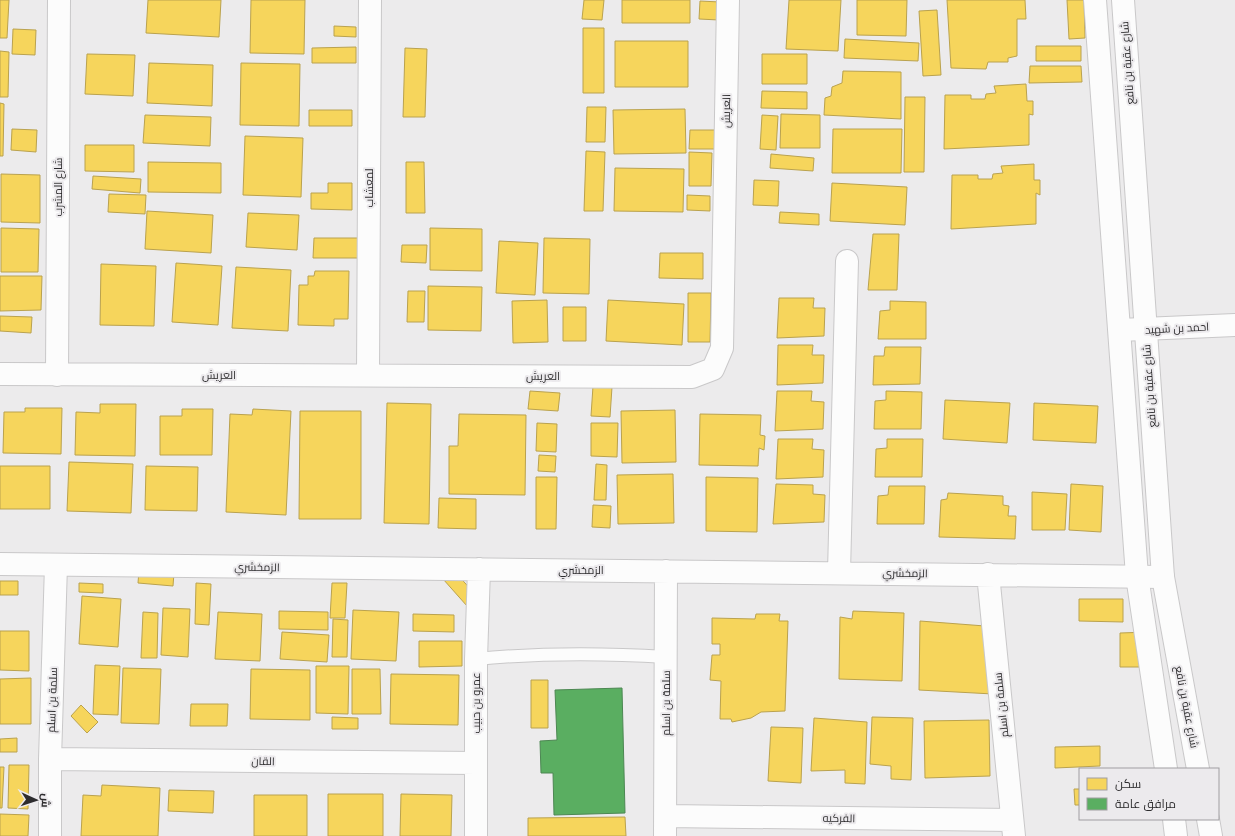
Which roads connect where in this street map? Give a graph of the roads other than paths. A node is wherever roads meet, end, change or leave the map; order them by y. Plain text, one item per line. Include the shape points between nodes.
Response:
1 (59, 0) edge
2 (370, 0) edge
3 (728, 0) edge
4 (1095, 0) edge
5 (1123, 0) edge
6 (847, 261) dead end
7 (1235, 325) edge
8 (1120, 330) junction
9 (1145, 330) junction
10 (0, 374) edge
11 (57, 375) junction
12 (368, 375) junction
13 (0, 564) edge
14 (56, 565) junction
15 (479, 569) junction
16 (666, 571) junction
17 (839, 572) junction
18 (988, 574) junction
19 (1137, 576) junction
20 (1162, 577) junction
21 (666, 657) junction
22 (476, 659) junction
23 (50, 759) junction
24 (476, 763) junction
25 (1166, 768) edge
26 (1198, 768) edge
27 (1174, 820) edge
28 (1208, 820) edge
29 (665, 826) edge
30 (1013, 828) edge
31 (50, 836) edge
32 (476, 836) edge
33 (1176, 836) edge
34 (1211, 836) edge

1 - 11 street, شارع المشرب
2 - 12 street, لمعشاب
3 - 12 street, العريش via 722,348 713,369 692,377
4 - 8 street
5 - 9 street, شارع عقبة بن نافع
6 - 17 street
7 - 9 street, احمد بن شهيد
8 - 9 street, احمد بن شهيد
8 - 19 street
9 - 20 street, شارع عقبة بن نافع
10 - 11 street, العريش
11 - 12 street, العريش
13 - 14 street, الزمخشري
14 - 15 street, الزمخشري
14 - 23 street, سلمة بن اسلم
15 - 16 street, الزمخشري
15 - 22 street, عمرو بن حبيب
16 - 17 street, الزمخشري
16 - 21 street, سلمة بن اسلم
17 - 18 street, الزمخشري
18 - 19 street, الزمخشري
18 - 30 street, سلمة بن اسلم
19 - 20 street, الزمخشري
19 - 25 street
20 - 26 street, شارع عقبة بن نافع
21 - 22 lane via 616,653
21 - 29 street, سلمة بن اسلم
22 - 24 street, عمرو بن حبيب
23 - 24 street, القان
23 - 31 street, سلمة بن اسلم
24 - 32 street, عمرو بن حبيب
27 - 33 street
28 - 34 street
29 - 30 street, الفركيه

